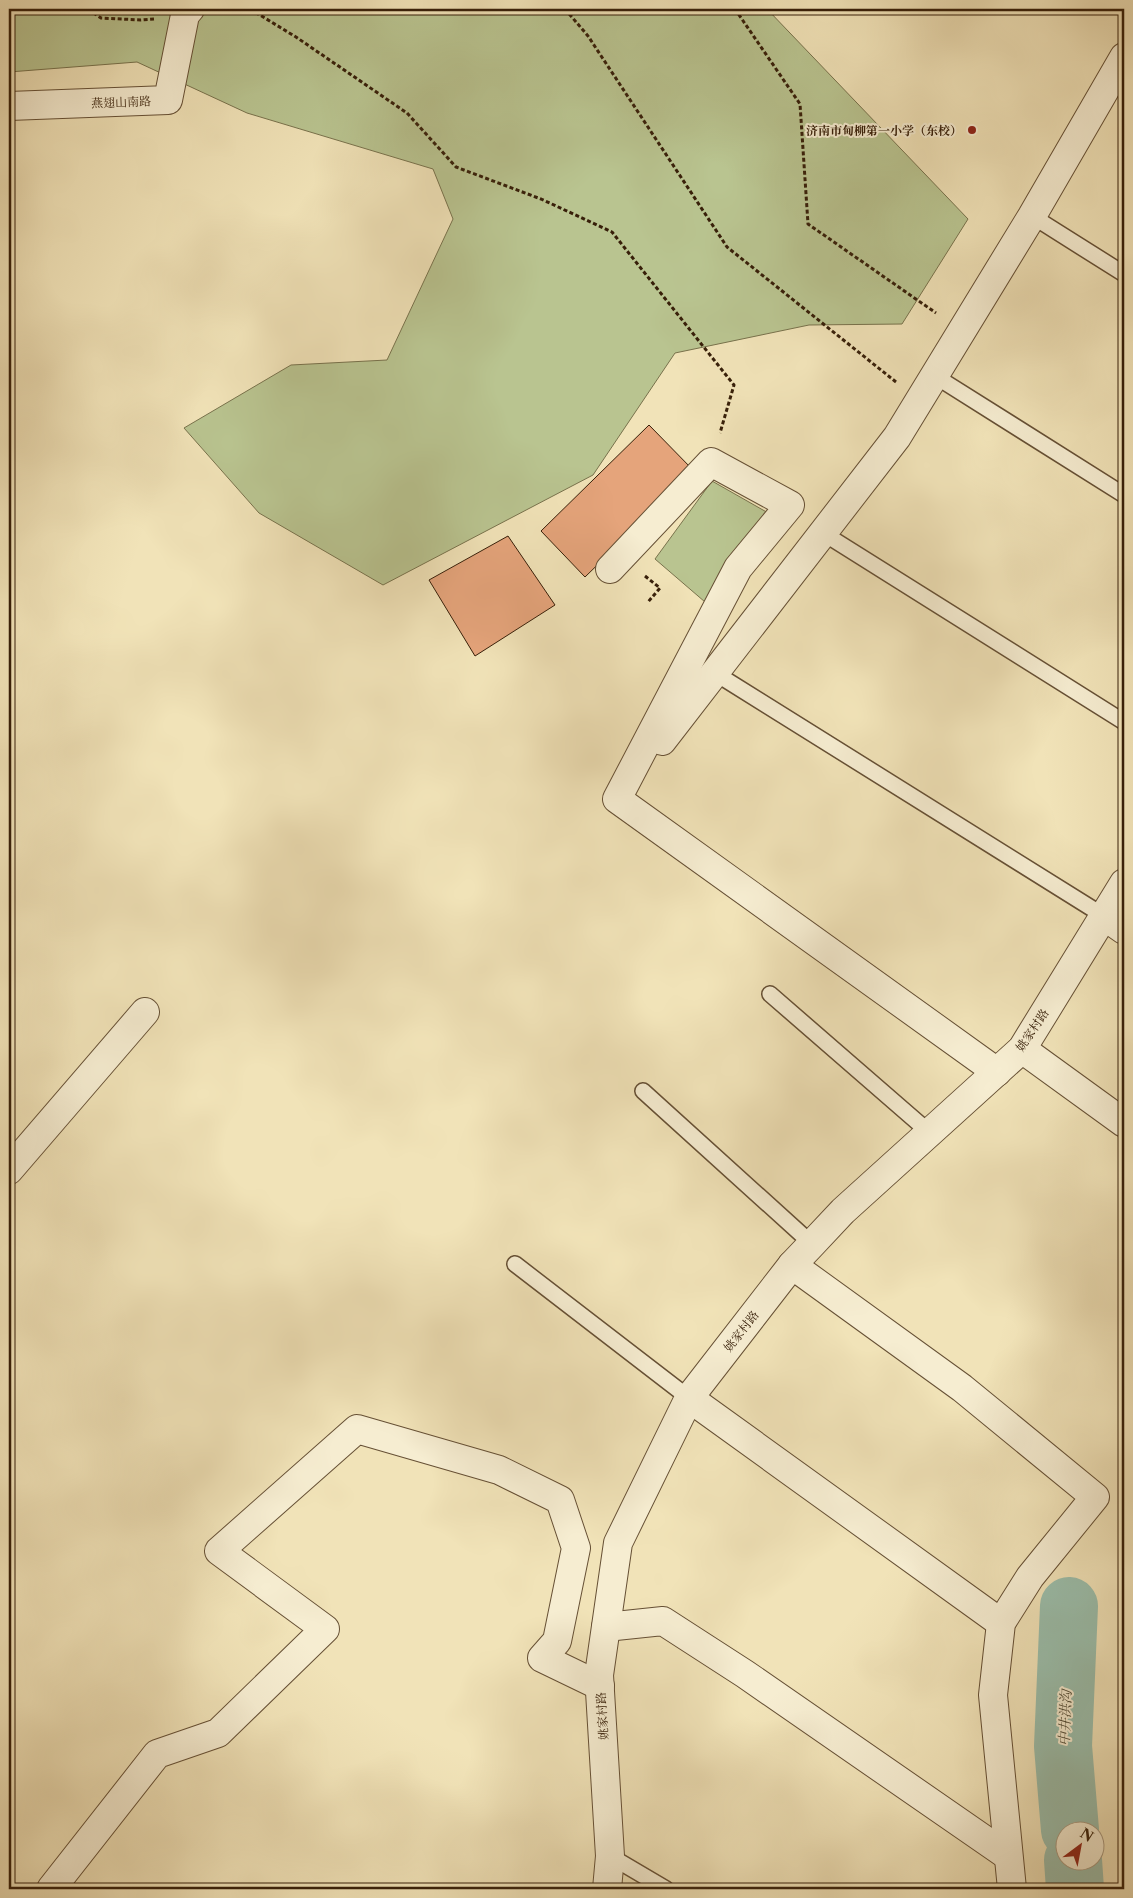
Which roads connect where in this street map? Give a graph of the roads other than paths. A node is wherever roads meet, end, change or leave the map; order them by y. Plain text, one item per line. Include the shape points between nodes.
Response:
1 (188, 12) edge
2 (1124, 59) edge
3 (9, 106) edge
4 (1032, 216) junction
5 (1124, 274) edge
6 (934, 376) junction
7 (1124, 495) edge
8 (823, 533) junction
9 (610, 569) dead end
10 (715, 673) junction
11 (1124, 722) edge
12 (617, 799) junction
13 (1124, 883) edge
14 (1114, 923) edge
15 (770, 994) dead end
16 (145, 1012) dead end
17 (1022, 1048) junction
18 (997, 1072) junction
19 (643, 1091) dead end
20 (1124, 1123) edge
21 (930, 1133) junction
22 (9, 1170) edge
23 (812, 1244) junction
24 (515, 1264) dead end
25 (792, 1265) junction
26 (690, 1398) junction
27 (1001, 1623) junction
28 (606, 1627) junction
29 (600, 1686) junction
30 (610, 1856) junction
31 (1008, 1856) junction
32 (51, 1889) edge
33 (607, 1889) edge
34 (666, 1889) edge
35 (1012, 1889) edge

1 - 3 street, 燕翅山南路 via 168,100
2 - 4 street
4 - 5 lane
4 - 6 street
6 - 7 lane
6 - 8 street via 897,437
8 - 10 street
8 - 11 lane
9 - 12 street via 711,462 790,505 738,568
10 - 12 street
10 - 14 lane
12 - 18 street
13 - 14 street, 姚家村路
14 - 17 street, 姚家村路
15 - 21 lane
16 - 22 street
17 - 18 street, 姚家村路
17 - 20 street
18 - 21 street, 姚家村路
19 - 23 lane
21 - 23 street, 姚家村路 via 843,1211
23 - 25 street, 姚家村路
24 - 26 lane
25 - 26 street, 姚家村路
25 - 27 street via 962,1388 1095,1497 1030,1577
26 - 27 street
26 - 28 street, 姚家村路 via 618,1543
27 - 31 street via 993,1695
28 - 29 street, 姚家村路
28 - 31 street via 663,1621
29 - 30 street, 姚家村路
29 - 32 street via 542,1658 558,1640 576,1548 560,1500 499,1470 358,1429 219,1551 325,1629 218,1733 157,1754
30 - 33 street, 姚家村路
30 - 34 lane
31 - 35 street

